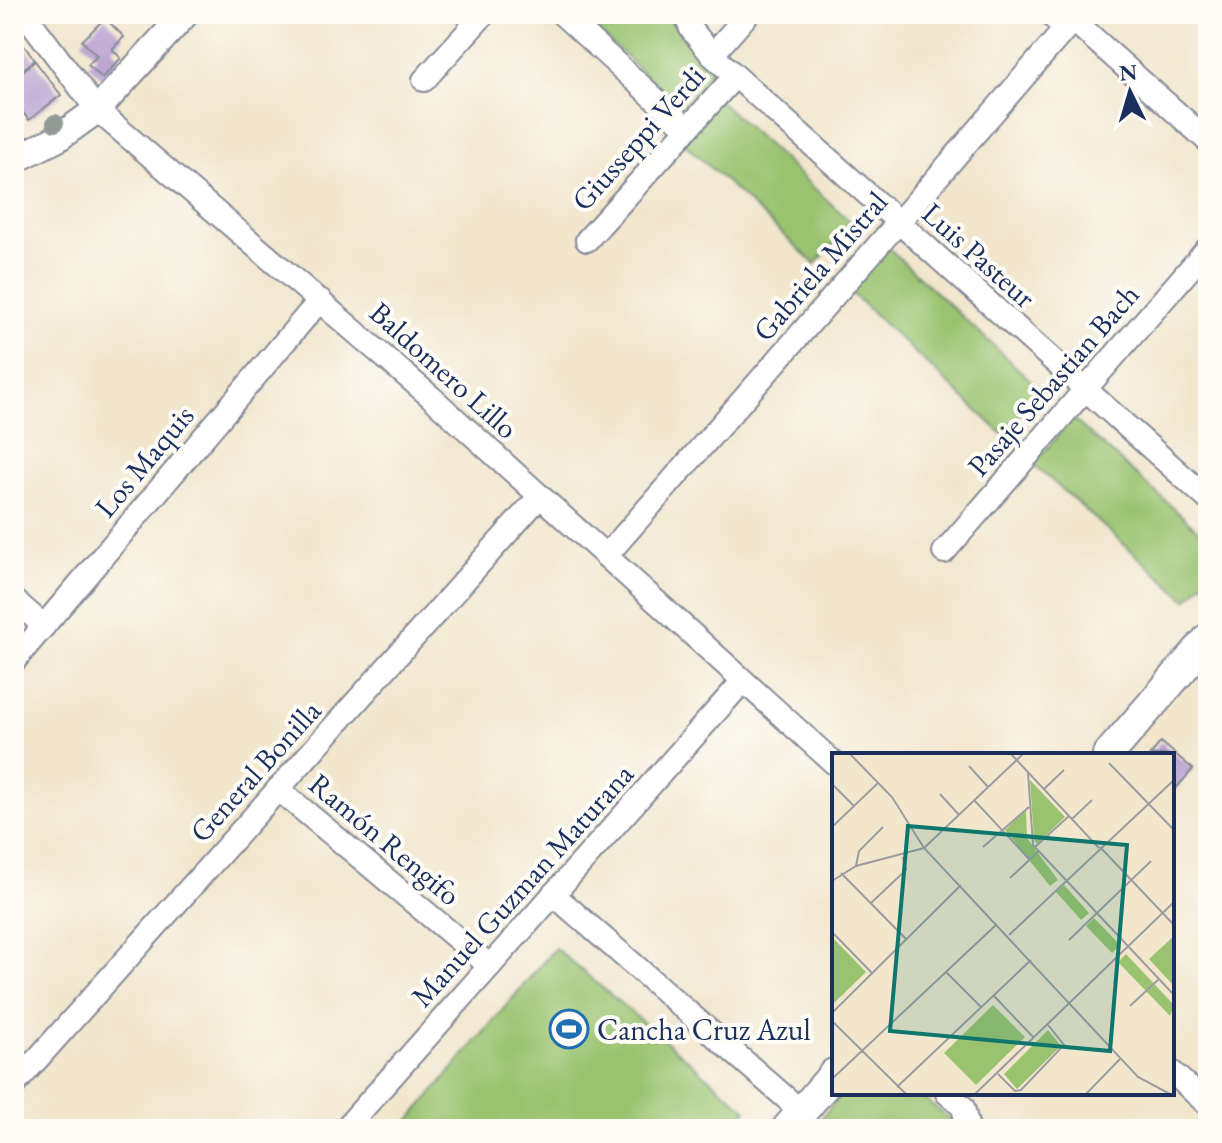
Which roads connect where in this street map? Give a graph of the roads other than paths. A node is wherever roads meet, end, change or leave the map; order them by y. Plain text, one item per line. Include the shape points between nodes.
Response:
1 (25, 14) edge
2 (185, 14) edge
3 (484, 14) edge
4 (562, 14) edge
5 (685, 14) edge
6 (748, 14) edge
7 (1066, 19) edge
8 (712, 55) junction
9 (735, 76) junction
10 (424, 80) dead end
11 (97, 110) junction
12 (687, 128) junction
13 (1208, 141) edge
14 (14, 160) edge
15 (898, 223) junction
16 (587, 240) dead end
17 (1208, 248) edge
18 (320, 300) junction
19 (1085, 389) junction
20 (540, 496) junction
21 (1208, 499) edge
22 (944, 552) dead end
23 (606, 556) junction
24 (14, 600) edge
25 (44, 626) junction
26 (1208, 639) edge
27 (14, 661) edge
28 (743, 681) junction
29 (1110, 753) edge
30 (832, 761) edge
31 (278, 789) junction
32 (553, 894) junction
33 (490, 966) junction
34 (1174, 1074) edge
35 (832, 1076) edge
36 (14, 1085) edge
37 (949, 1095) edge
38 (1208, 1105) edge
39 (794, 1121) edge
40 (345, 1129) edge
41 (968, 1129) edge

1 - 11 street, Baldomero Lillo
2 - 11 street
3 - 10 street
4 - 12 street
5 - 8 street, Luis Pasteur
6 - 8 street
7 - 13 street
7 - 15 street, Gabriela Mistral
8 - 9 street, Luis Pasteur
9 - 12 street, Giusseppi Verdi
9 - 15 street, Luis Pasteur
11 - 14 street
11 - 18 street, Baldomero Lillo
12 - 16 street, Giusseppi Verdi
15 - 19 street, Luis Pasteur
15 - 23 street, Gabriela Mistral
17 - 19 street, Pasaje Sebastian Bach
18 - 20 street, Baldomero Lillo
18 - 25 street, Los Maquis
19 - 21 street, Luis Pasteur
19 - 22 street, Pasaje Sebastian Bach
20 - 23 street, Baldomero Lillo
20 - 31 street, General Bonilla
23 - 28 street, Baldomero Lillo
24 - 25 street
25 - 27 street, Los Maquis
26 - 29 main road
28 - 30 street, Baldomero Lillo
28 - 32 street, Manuel Guzman Maturana
31 - 33 street, Ramón Rengifo
31 - 36 street, General Bonilla
32 - 33 street, Manuel Guzman Maturana
32 - 39 street
33 - 40 street, Manuel Guzman Maturana
34 - 38 street
35 - 39 main road
37 - 41 street via 963,1107

